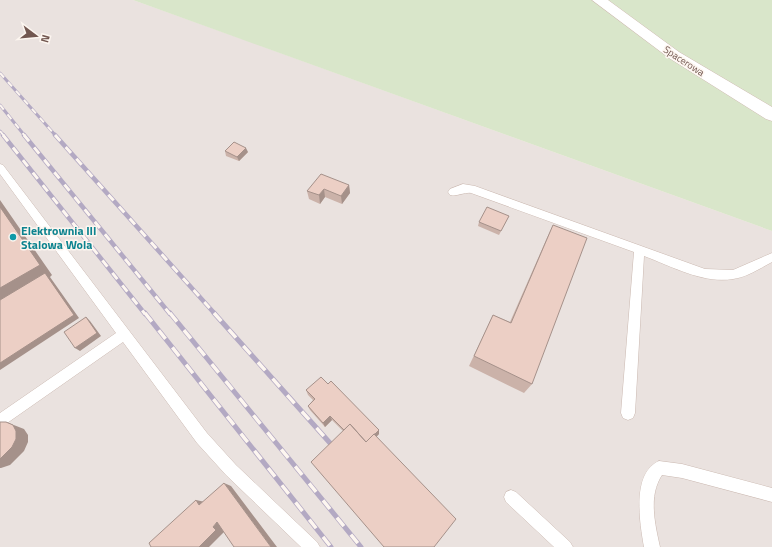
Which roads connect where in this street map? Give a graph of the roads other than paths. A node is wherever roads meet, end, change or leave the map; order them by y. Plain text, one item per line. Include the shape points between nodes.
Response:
1 (600, 0) edge
2 (772, 115) edge
3 (0, 168) edge
4 (452, 192) dead end
5 (640, 251) junction
6 (772, 257) edge
7 (124, 334) junction
8 (628, 413) dead end
9 (0, 421) edge
10 (772, 495) edge
11 (511, 497) dead end
12 (312, 547) edge
13 (565, 547) edge
14 (652, 547) edge

1 - 2 street, Spacerowa via 674,55
3 - 7 lane
4 - 5 lane via 464,188 472,189
5 - 6 lane via 705,274 719,276 740,274
5 - 8 lane
7 - 9 lane
7 - 12 lane via 202,438 252,491
10 - 14 lane via 682,471 659,468 650,482 648,499 648,526
11 - 13 lane

